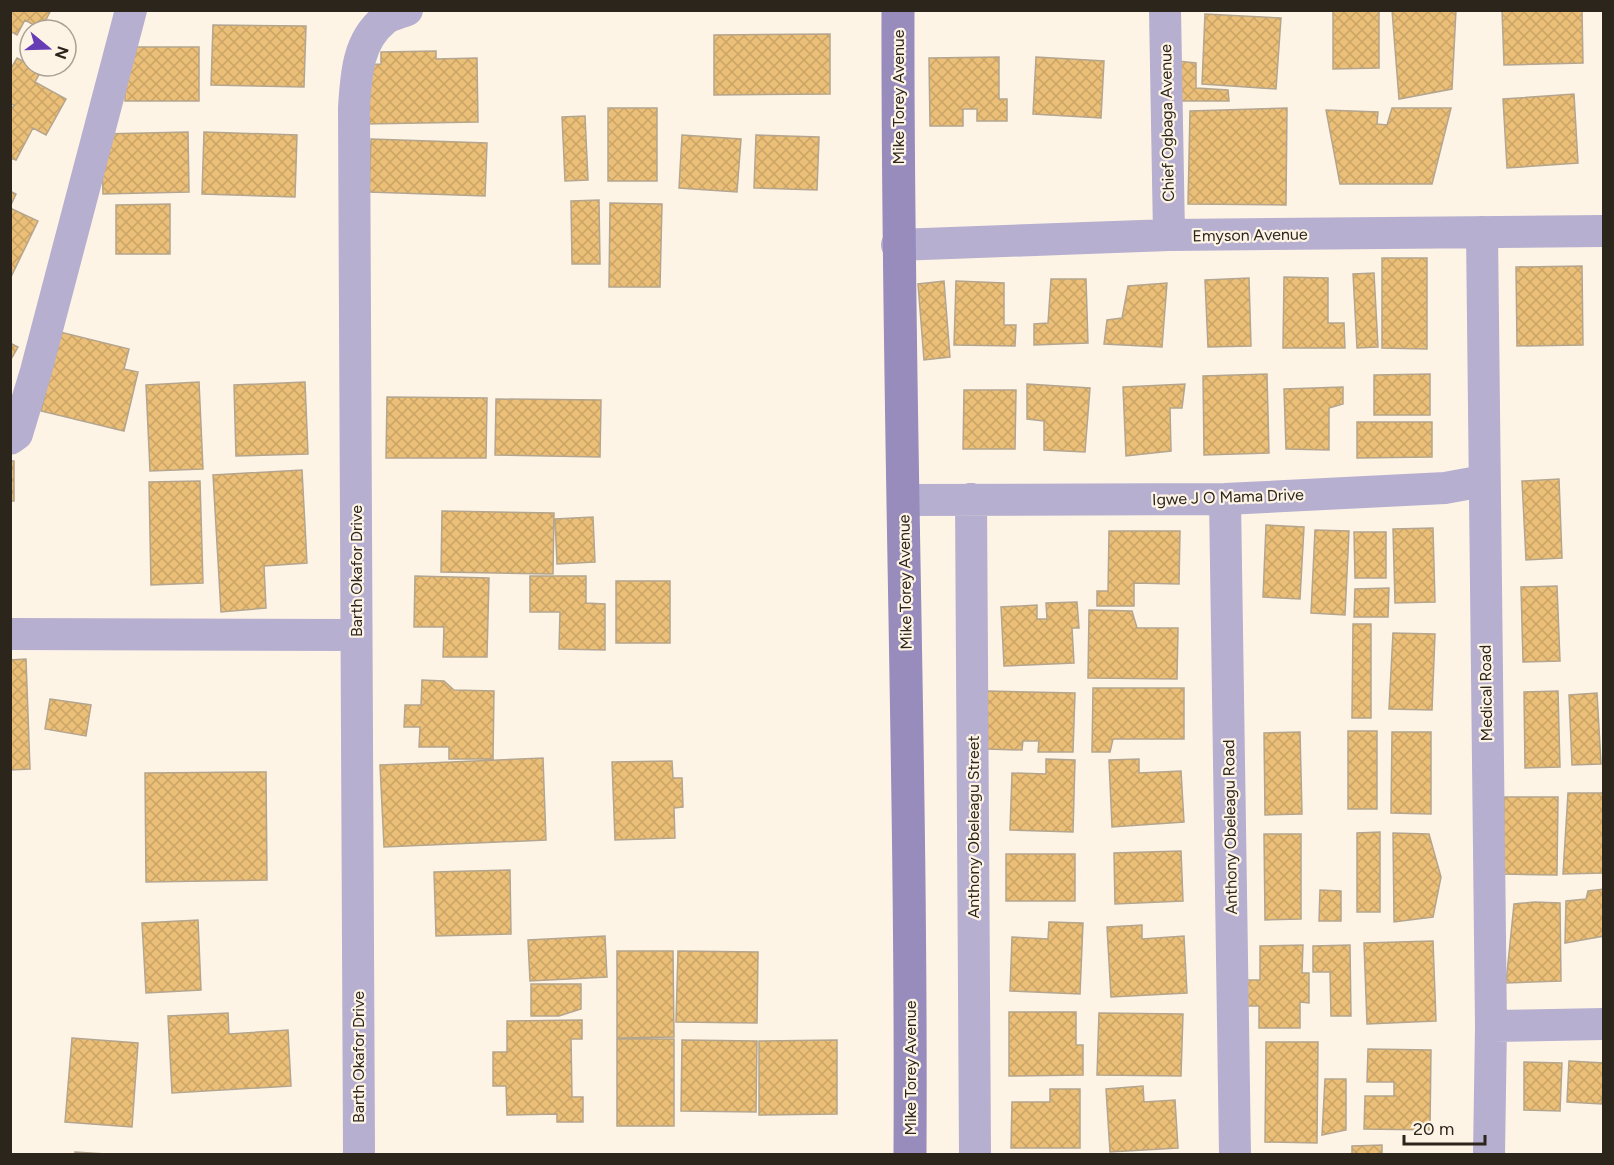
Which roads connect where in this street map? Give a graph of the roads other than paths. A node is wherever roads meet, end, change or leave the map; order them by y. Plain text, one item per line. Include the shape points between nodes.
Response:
1 (131, 10) edge
2 (407, 10) edge
3 (898, 10) edge
4 (1165, 10) edge
5 (1604, 231) edge
6 (1482, 232) junction
7 (1169, 236) junction
8 (897, 245) junction
9 (10, 439) edge
10 (1484, 481) junction
11 (971, 499) junction
12 (1225, 499) junction
13 (903, 500) junction
14 (10, 634) edge
15 (356, 635) junction
16 (1604, 1024) edge
17 (1491, 1026) junction
18 (359, 1155) edge
19 (910, 1155) edge
20 (975, 1155) edge
21 (1234, 1155) edge
22 (1489, 1155) edge

1 - 9 street via 36,371 17,434
2 - 15 street, Barth Okafor Drive via 385,20 357,64
3 - 8 main road, Mike Torey Avenue
4 - 7 street, Chief Ogbaga Avenue
5 - 6 street, Emyson Avenue
6 - 7 street, Emyson Avenue
6 - 10 street, Medical Road
7 - 8 street, Emyson Avenue
8 - 13 main road, Mike Torey Avenue
10 - 12 street, Igwe J O Mama Drive via 1445,488
10 - 17 street, Medical Road
11 - 12 street, Igwe J O Mama Drive
11 - 13 street, Igwe J O Mama Drive
11 - 20 street, Anthony Obeleagu Street
12 - 21 street, Anthony Obeleagu Road
13 - 19 main road, Mike Torey Avenue via 911,956
14 - 15 street
15 - 18 street, Barth Okafor Drive
16 - 17 street
17 - 22 street, Medical Road

